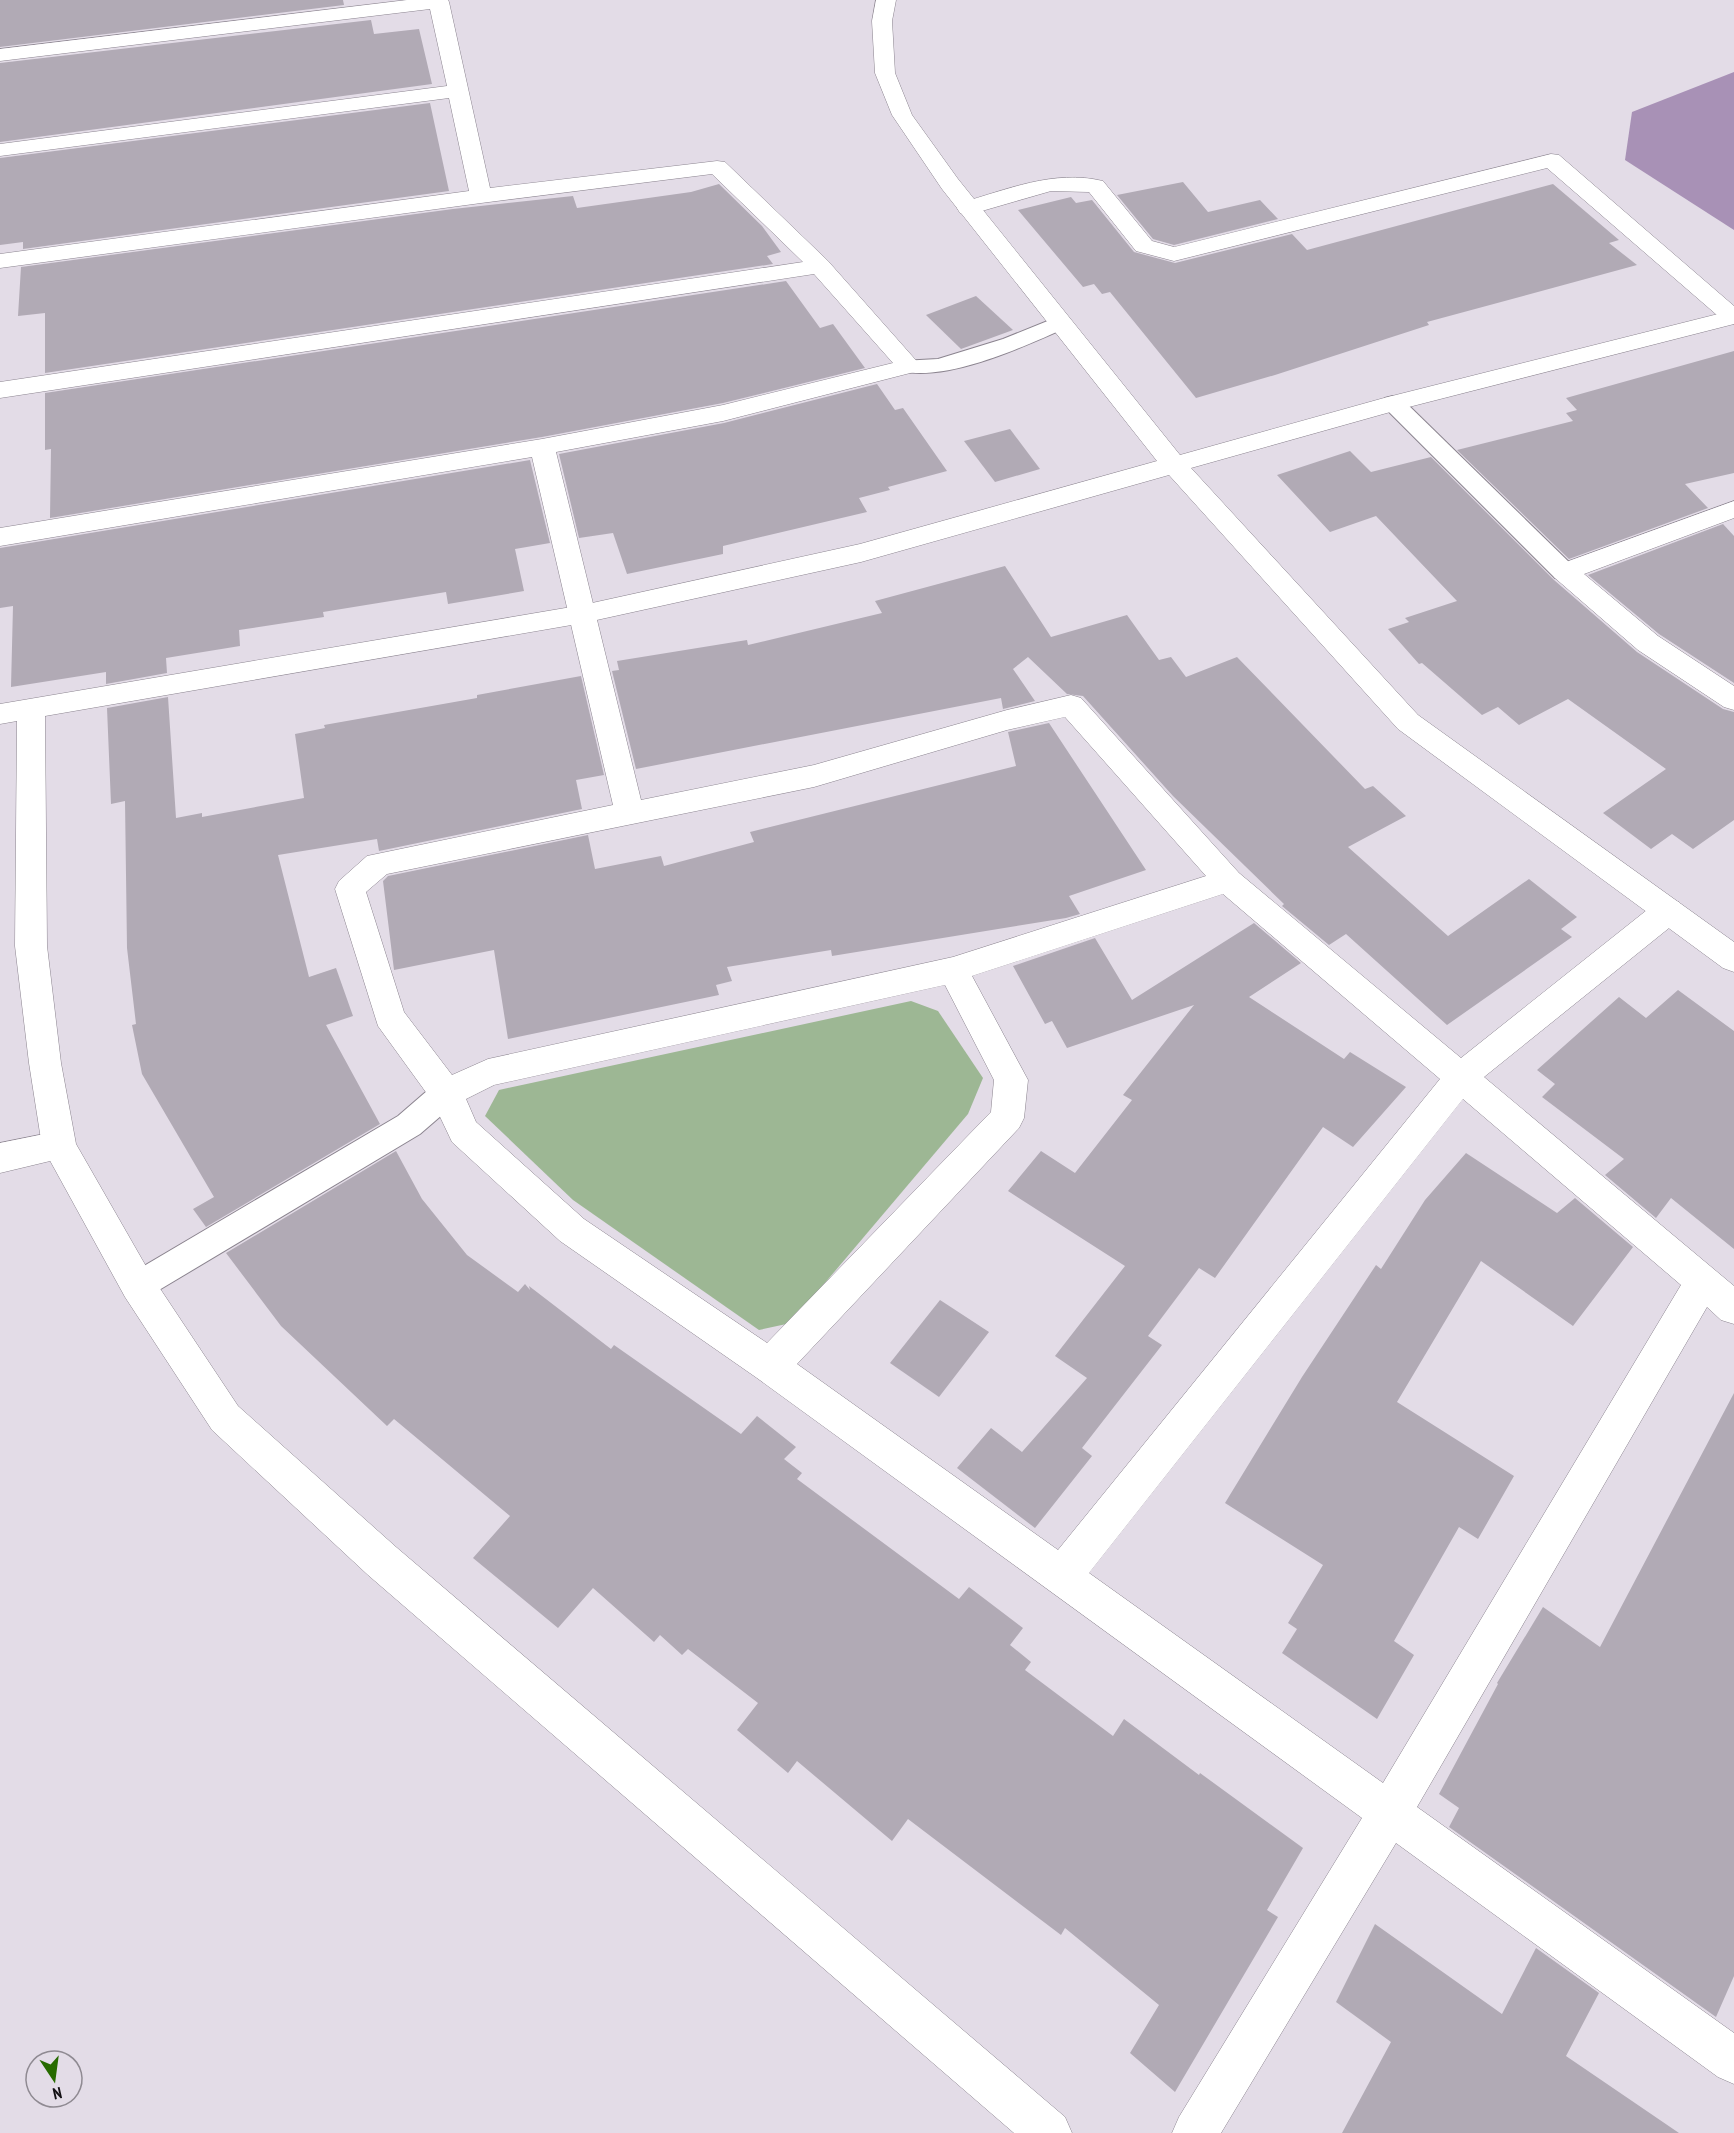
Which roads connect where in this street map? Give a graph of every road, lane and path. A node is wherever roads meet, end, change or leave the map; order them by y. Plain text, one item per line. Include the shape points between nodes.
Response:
1 (886, 0) edge
2 (438, 1) edge
3 (0, 55) edge
4 (458, 91) junction
5 (0, 150) edge
6 (481, 196) junction
7 (968, 208) junction
8 (0, 261) edge
9 (820, 266) junction
10 (1733, 317) edge
11 (1060, 322) junction
12 (909, 366) junction
13 (0, 390) edge
14 (1393, 403) junction
15 (542, 447) junction
16 (1174, 465) junction
17 (1734, 509) edge
18 (0, 537) edge
19 (1564, 572) junction
20 (583, 614) junction
21 (1734, 700) edge
22 (16, 712) edge
23 (630, 814) junction
24 (1228, 881) junction
25 (1668, 911) junction
26 (1734, 959) edge
27 (953, 970) junction
28 (1462, 1076) junction
29 (446, 1093) junction
30 (59, 1146) junction
31 (0, 1158) edge
32 (1703, 1281) junction
33 (138, 1286) junction
34 (1734, 1308) edge
35 (770, 1366) junction
36 (1062, 1576) junction
37 (1390, 1812) junction
38 (1734, 2061) edge
39 (1049, 2133) edge
40 (1195, 2133) edge

1 - 7 street via 882,21 885,73 902,115
2 - 3 street
2 - 4 street
4 - 5 street
4 - 6 street
6 - 8 street
6 - 9 street via 717,167
7 - 10 street via 1050,184 1095,186 1144,246 1174,254 1551,160
7 - 11 street
9 - 12 street
9 - 13 street
10 - 14 street
11 - 12 lane via 1011,344 939,366
11 - 16 street
12 - 15 street via 723,413
14 - 16 street
14 - 19 lane
15 - 18 street
15 - 20 street
16 - 20 street via 861,553
16 - 25 street via 1408,722
17 - 19 street
19 - 21 street via 1648,643
20 - 22 street
20 - 23 street
22 - 30 street via 31,946
23 - 24 street via 814,776 1071,705
23 - 29 street via 378,864 350,889 389,1017
24 - 27 street
24 - 28 street
25 - 26 street
25 - 28 street
27 - 29 street via 488,1073
27 - 35 street via 1011,1080 1007,1118
28 - 32 street
28 - 36 street
29 - 33 lane via 409,1125
29 - 35 street via 464,1132 572,1230
30 - 31 street
30 - 33 street
32 - 34 street
32 - 37 street
33 - 39 street via 225,1418 382,1561
35 - 36 street
36 - 37 street
37 - 38 street
37 - 40 street

